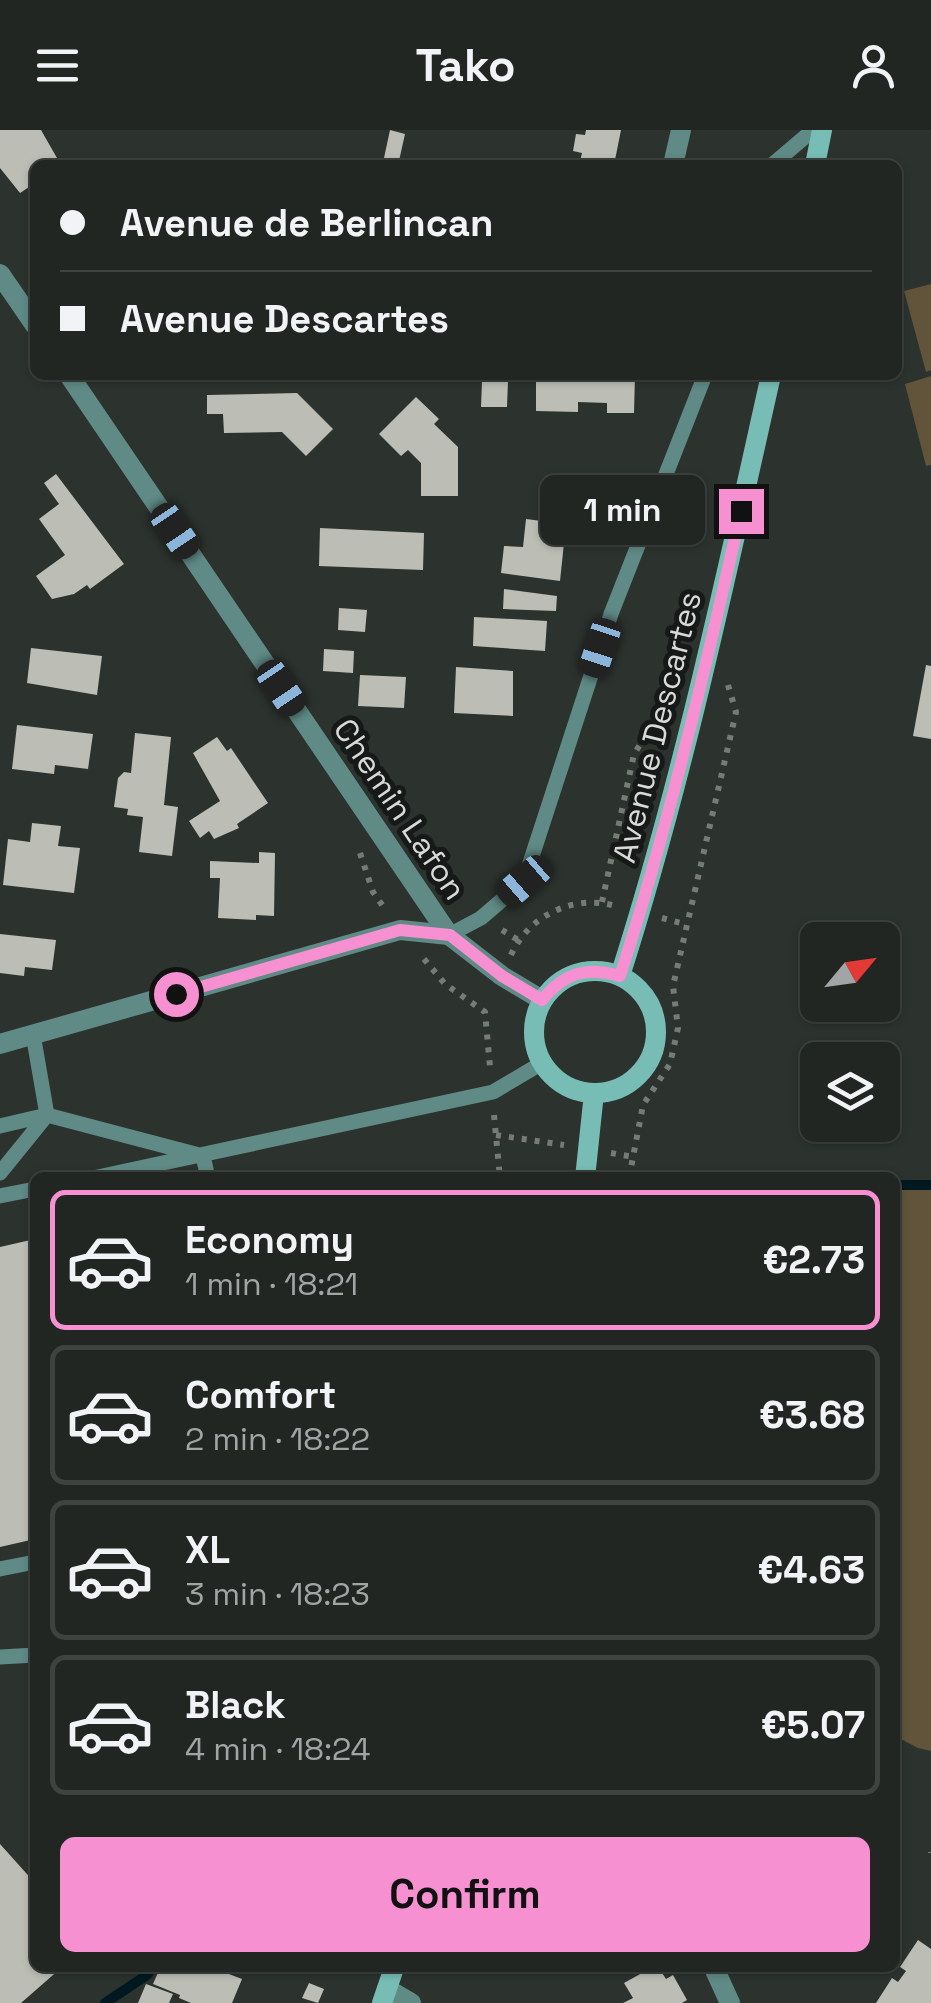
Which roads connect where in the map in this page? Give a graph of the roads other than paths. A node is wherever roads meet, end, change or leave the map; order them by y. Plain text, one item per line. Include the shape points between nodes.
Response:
1 (681, 130) edge
2 (814, 130) edge
3 (822, 130) edge
4 (675, 160) edge
5 (778, 160) edge
6 (815, 160) edge
7 (0, 274) edge
8 (30, 318) edge
9 (72, 380) edge
10 (703, 380) edge
11 (770, 380) edge
12 (450, 935) junction
13 (620, 976) junction
14 (542, 1000) junction
15 (33, 1034) junction
16 (0, 1044) edge
17 (542, 1063) junction
18 (594, 1094) junction
19 (47, 1116) junction
20 (0, 1126) edge
21 (203, 1156) junction
22 (124, 1172) edge
23 (207, 1172) edge
24 (585, 1172) edge
25 (0, 1173) edge
26 (30, 1190) edge
27 (0, 1196) edge
28 (30, 1563) edge
29 (0, 1568) edge
30 (30, 1654) edge
31 (0, 1657) edge
32 (393, 1972) edge
33 (716, 1972) edge
34 (384, 1996) edge
35 (411, 2003) edge
36 (730, 2003) edge

1 - 4 street
2 - 5 lane
3 - 6 main road
7 - 8 street
9 - 12 street, Chemin Lafon
10 - 12 lane via 611,614 524,881
11 - 13 main road, Avenue Descartes via 714,630
12 - 14 street, Chemin Lafon
12 - 15 street via 400,930
13 - 14 main road via 568,976
13 - 18 main road via 650,1004 655,1045 633,1080
14 - 17 main road via 533,1032
15 - 16 street
15 - 19 lane
17 - 18 main road via 564,1084
17 - 21 lane via 493,1092
18 - 24 main road
19 - 20 lane
19 - 21 lane
19 - 25 lane
21 - 22 lane
21 - 23 lane
26 - 27 lane
28 - 29 lane
30 - 31 lane
32 - 34 main road
33 - 36 street
34 - 35 street

